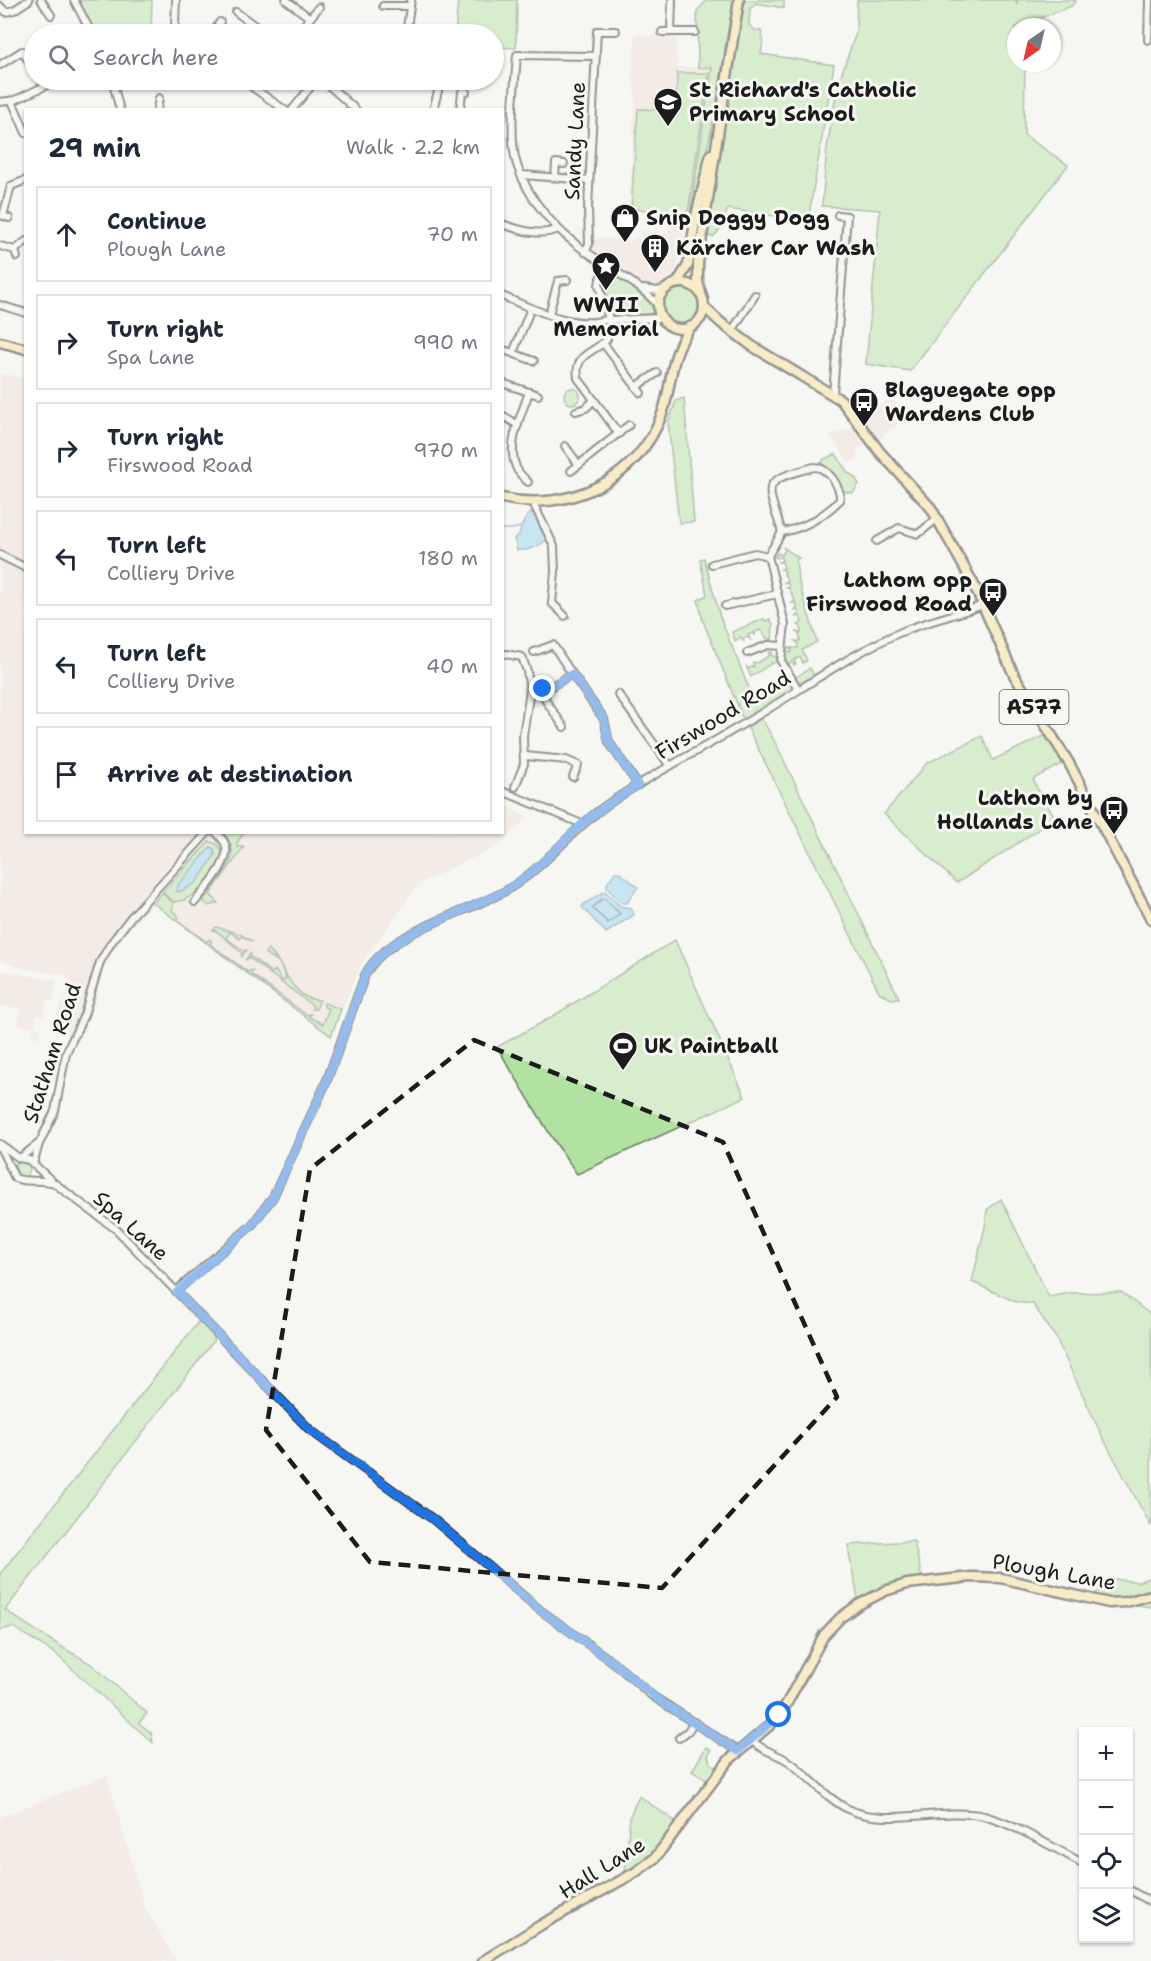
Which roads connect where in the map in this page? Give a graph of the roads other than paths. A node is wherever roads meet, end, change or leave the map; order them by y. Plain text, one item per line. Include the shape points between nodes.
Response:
1 (29, 0) edge
2 (41, 0) edge
3 (74, 0) edge
4 (176, 0) edge
5 (286, 0) edge
6 (672, 0) edge
7 (739, 0) edge
8 (1149, 0) edge
9 (411, 3) edge
10 (0, 6) edge
11 (383, 6) dead end
12 (319, 8) dead end
13 (236, 12) dead end
14 (51, 15) dead end
15 (310, 18) junction
16 (87, 24) edge
17 (176, 24) edge
18 (252, 24) edge
19 (305, 24) edge
20 (408, 24) edge
21 (616, 31) dead end
22 (662, 32) dead end
23 (671, 32) junction
24 (695, 32) dead end
25 (1148, 40) dead end
26 (24, 54) edge
27 (596, 56) junction
28 (0, 65) edge
29 (31, 90) edge
30 (115, 90) edge
31 (258, 90) edge
32 (308, 90) edge
33 (334, 90) edge
34 (438, 90) edge
35 (466, 92) dead end
36 (159, 98) dead end
37 (12, 101) junction
38 (274, 101) junction
39 (0, 102) edge
40 (119, 108) edge
41 (157, 108) edge
42 (270, 108) edge
43 (283, 108) edge
44 (294, 108) edge
45 (354, 108) edge
46 (434, 108) edge
47 (460, 108) edge
48 (720, 121) junction
49 (24, 128) edge
50 (564, 164) dead end
51 (522, 175) junction
52 (555, 177) junction
53 (589, 180) junction
54 (24, 181) edge
55 (838, 215) dead end
56 (9, 218) dead end
57 (504, 225) edge
58 (558, 229) junction
59 (701, 241) junction
60 (24, 243) edge
61 (0, 246) edge
62 (691, 248) junction
63 (15, 250) junction
64 (585, 252) junction
65 (17, 257) dead end
66 (608, 267) junction
67 (567, 280) dead end
68 (677, 283) junction
69 (641, 288) junction
70 (666, 288) junction
71 (701, 293) junction
72 (755, 294) dead end
73 (504, 298) edge
74 (0, 305) edge
75 (658, 305) junction
76 (704, 307) junction
77 (531, 308) junction
78 (24, 312) edge
79 (549, 314) junction
80 (661, 318) junction
81 (609, 319) junction
82 (699, 320) junction
83 (720, 322) junction
84 (690, 327) junction
85 (673, 328) junction
86 (732, 331) junction
87 (0, 342) edge
88 (603, 343) junction
89 (24, 349) edge
90 (679, 349) junction
91 (504, 350) dead end
92 (513, 353) junction
93 (534, 361) dead end
94 (657, 373) dead end
95 (504, 384) edge
96 (529, 392) junction
97 (833, 394) junction
98 (538, 395) dead end
99 (593, 401) junction
100 (575, 411) dead end
101 (504, 417) edge
102 (518, 425) junction
103 (629, 425) dead end
104 (619, 434) junction
105 (565, 446) dead end
106 (579, 465) junction
107 (571, 471) dead end
108 (528, 482) dead end
109 (504, 498) edge
110 (536, 507) dead end
111 (938, 518) junction
112 (782, 532) junction
113 (877, 541) dead end
114 (0, 555) edge
115 (768, 556) junction
116 (712, 564) dead end
117 (24, 567) edge
118 (777, 594) junction
119 (983, 605) junction
120 (725, 606) dead end
121 (565, 616) dead end
122 (782, 646) junction
123 (534, 652) dead end
124 (747, 653) dead end
125 (504, 655) edge
126 (572, 674) junction
127 (791, 677) junction
128 (543, 689) junction
129 (798, 689) junction
130 (530, 690) junction
131 (618, 694) dead end
132 (763, 695) dead end
133 (564, 727) dead end
134 (525, 756) junction
135 (670, 766) junction
136 (573, 777) dead end
137 (638, 785) junction
138 (515, 787) dead end
139 (504, 792) edge
140 (582, 824) junction
141 (206, 834) edge
142 (218, 834) edge
143 (195, 902) dead end
144 (1151, 919) edge
145 (39, 1144) junction
146 (0, 1145) edge
147 (19, 1158) junction
148 (33, 1165) junction
149 (11, 1171) junction
150 (26, 1180) junction
151 (54, 1183) junction
152 (177, 1292) junction
153 (1151, 1595) edge
154 (694, 1722) junction
155 (679, 1738) dead end
156 (752, 1740) junction
157 (738, 1751) junction
158 (1079, 1862) edge
159 (1133, 1892) edge
160 (1151, 1902) edge
161 (483, 1961) edge

1 - 10 street via 12,11 6,12
2 - 14 street
3 - 16 street
4 - 17 street
5 - 15 street
6 - 23 street
7 - 48 main road
8 - 25 street
9 - 11 street
9 - 20 street
12 - 15 street
13 - 18 street
15 - 19 street
21 - 27 street, Sandy Lane via 597,31
22 - 23 street
23 - 24 street
26 - 28 street via 22,51
27 - 51 street via 517,55 514,140
27 - 53 street, Sandy Lane
29 - 37 street
30 - 40 street
31 - 38 street
32 - 44 street
33 - 45 street
34 - 46 street
35 - 47 street via 462,92
36 - 41 street
37 - 39 street
37 - 49 street
38 - 42 street
38 - 43 street
48 - 59 main road
48 - 62 main road
50 - 52 street via 556,163
51 - 52 street
51 - 58 street via 537,204
52 - 53 street
53 - 64 street, Sandy Lane
54 - 56 street via 11,186 3,216
55 - 97 street via 847,216
57 - 58 street via 532,232
58 - 64 street
59 - 62 main road
59 - 71 main road via 697,273
60 - 63 street
61 - 63 street
62 - 68 main road via 688,266
63 - 65 street
64 - 66 street
66 - 69 street
66 - 81 street via 599,285
67 - 79 street via 558,281
68 - 70 main road
68 - 71 main road via 690,284
69 - 70 street via 653,292
69 - 75 street
70 - 75 main road
71 - 76 main road
72 - 86 street
73 - 77 street
74 - 78 street
75 - 80 main road
76 - 82 main road
76 - 83 main road, A577
77 - 79 street
77 - 92 street
79 - 81 street via 595,322
80 - 81 street
80 - 85 main road
81 - 88 street via 608,336
82 - 83 main road
82 - 84 main road
83 - 86 main road, A577
84 - 85 main road
84 - 90 main road
85 - 90 main road
86 - 97 main road, A577
87 - 89 main road
88 - 94 street via 639,390
88 - 99 street via 581,357 577,370
90 - 109 main road via 658,426 622,471 602,485 570,498 530,502
91 - 92 street
92 - 93 street
95 - 96 street
96 - 98 street
96 - 102 street
97 - 111 main road, A577
99 - 100 street
99 - 104 street
101 - 102 street
102 - 108 street via 512,452 516,469
103 - 104 street
104 - 106 street
105 - 106 street
106 - 107 street
110 - 121 street via 554,546 552,603
111 - 113 street via 918,534 899,528
111 - 119 main road, A577
112 - 112 street via 770,498 774,481 814,467 826,470 841,492 840,500 828,513
112 - 115 street
114 - 117 street
115 - 116 street via 755,553
115 - 118 street
118 - 120 street
118 - 122 street via 784,624
119 - 129 street, Firswood Road via 901,632
119 - 144 main road, A577 via 1014,675 1069,763
122 - 124 street via 768,645
122 - 127 street via 781,661
123 - 126 street via 553,645
125 - 130 street via 522,657
126 - 128 street
126 - 137 street via 604,719 609,742
127 - 129 street
127 - 132 street
128 - 130 street
128 - 133 street via 546,701
129 - 135 street, Firswood Road
130 - 134 street
131 - 135 street
134 - 136 street via 578,765
134 - 138 street
135 - 137 street, Firswood Road
137 - 140 street, Firswood Road
139 - 140 street
140 - 152 street, Firswood Road via 512,886 419,930 373,961 326,1083 273,1197 252,1225
141 - 145 street, Statham Road via 131,917 100,962 84,1014 66,1053 55,1111
142 - 143 street via 227,854
145 - 147 street, Statham Road
145 - 148 street, Statham Road
146 - 147 street
146 - 149 street
147 - 148 street
147 - 149 street
148 - 150 street via 32,1176
148 - 151 street, Spa Lane
149 - 150 street via 15,1178
150 - 151 street
151 - 152 street, Spa Lane via 117,1230
152 - 154 street, Spa Lane via 310,1430 441,1526 540,1610 660,1701
153 - 156 main road, Plough Lane via 1118,1603 1101,1602 987,1577 936,1579 896,1587 858,1605 833,1625 817,1645 782,1712
154 - 155 street
154 - 157 street, Spa Lane
156 - 157 main road, Plough Lane
156 - 158 street via 790,1762 835,1801 855,1812 872,1816 982,1816
157 - 161 main road, Hall Lane via 650,1862
159 - 160 street

